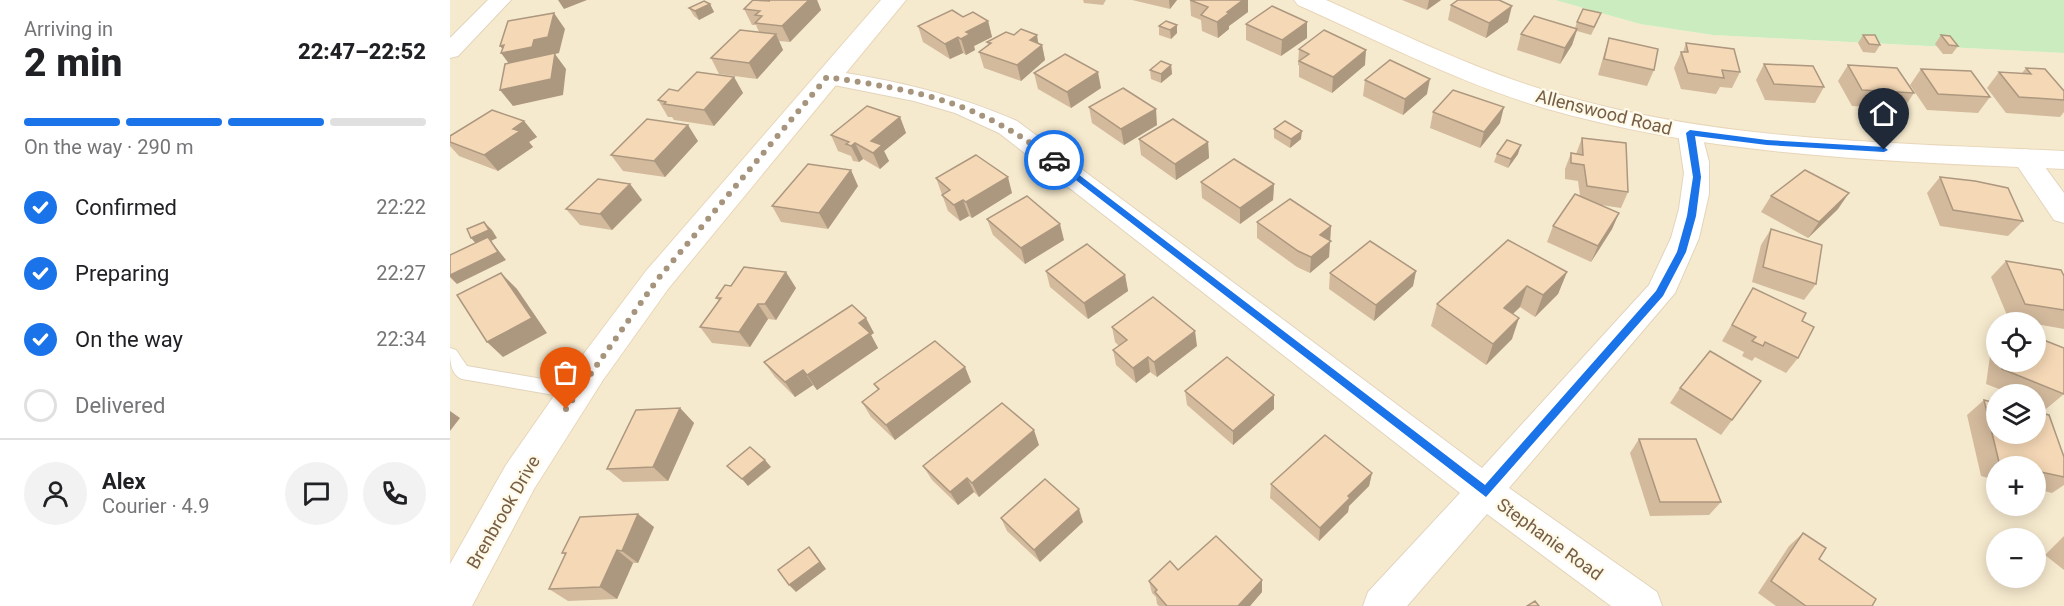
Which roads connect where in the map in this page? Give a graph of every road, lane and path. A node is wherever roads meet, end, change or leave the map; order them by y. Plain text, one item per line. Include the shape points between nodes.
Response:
1 (500, 0) edge
2 (894, 0) edge
3 (1306, 0) edge
4 (450, 51) edge
5 (827, 77) junction
6 (1690, 133) junction
7 (2025, 158) junction
8 (2064, 160) edge
9 (2064, 213) edge
10 (450, 354) edge
11 (577, 392) junction
12 (1486, 492) junction
13 (450, 605) edge
14 (1382, 606) edge
15 (1643, 606) edge

1 - 4 street
2 - 5 street, Brenbrook Drive
3 - 6 street, Allenswood Road via 1498,82 1593,112
5 - 11 street, Brenbrook Drive via 657,280
5 - 12 street, Stephanie Road via 943,99 1008,127
6 - 7 street, Allenswood Road via 1767,142
6 - 12 street via 1697,177 1692,216 1681,252 1660,293
7 - 8 street, Allenswood Road
7 - 9 street
10 - 11 lane via 462,372
11 - 13 street, Brenbrook Drive via 520,477
12 - 14 street
12 - 15 street, Stephanie Road

